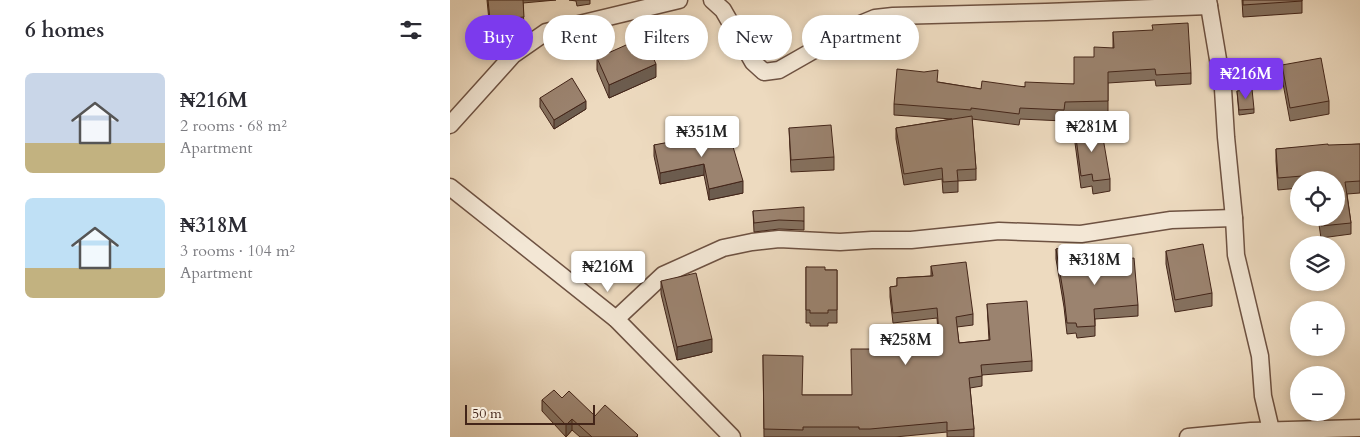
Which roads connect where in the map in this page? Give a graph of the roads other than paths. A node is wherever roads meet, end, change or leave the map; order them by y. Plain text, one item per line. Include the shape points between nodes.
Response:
1 (679, 0) edge
2 (712, 0) edge
3 (1208, 3) edge
4 (450, 125) edge
5 (450, 187) edge
6 (1234, 218) junction
7 (616, 319) junction
8 (1360, 428) edge
9 (1271, 430) junction
10 (1197, 436) edge
11 (732, 437) edge

1 - 4 street via 546,32 513,55
2 - 3 street via 723,10 753,62 764,72 779,70 875,18
3 - 6 street via 1223,89
5 - 7 street
6 - 7 street via 1171,220 1081,234 998,230 911,240 840,242 779,239 752,242 723,248 663,275
6 - 9 street via 1236,255 1260,356 1263,396
7 - 11 street
8 - 9 street
9 - 10 street

